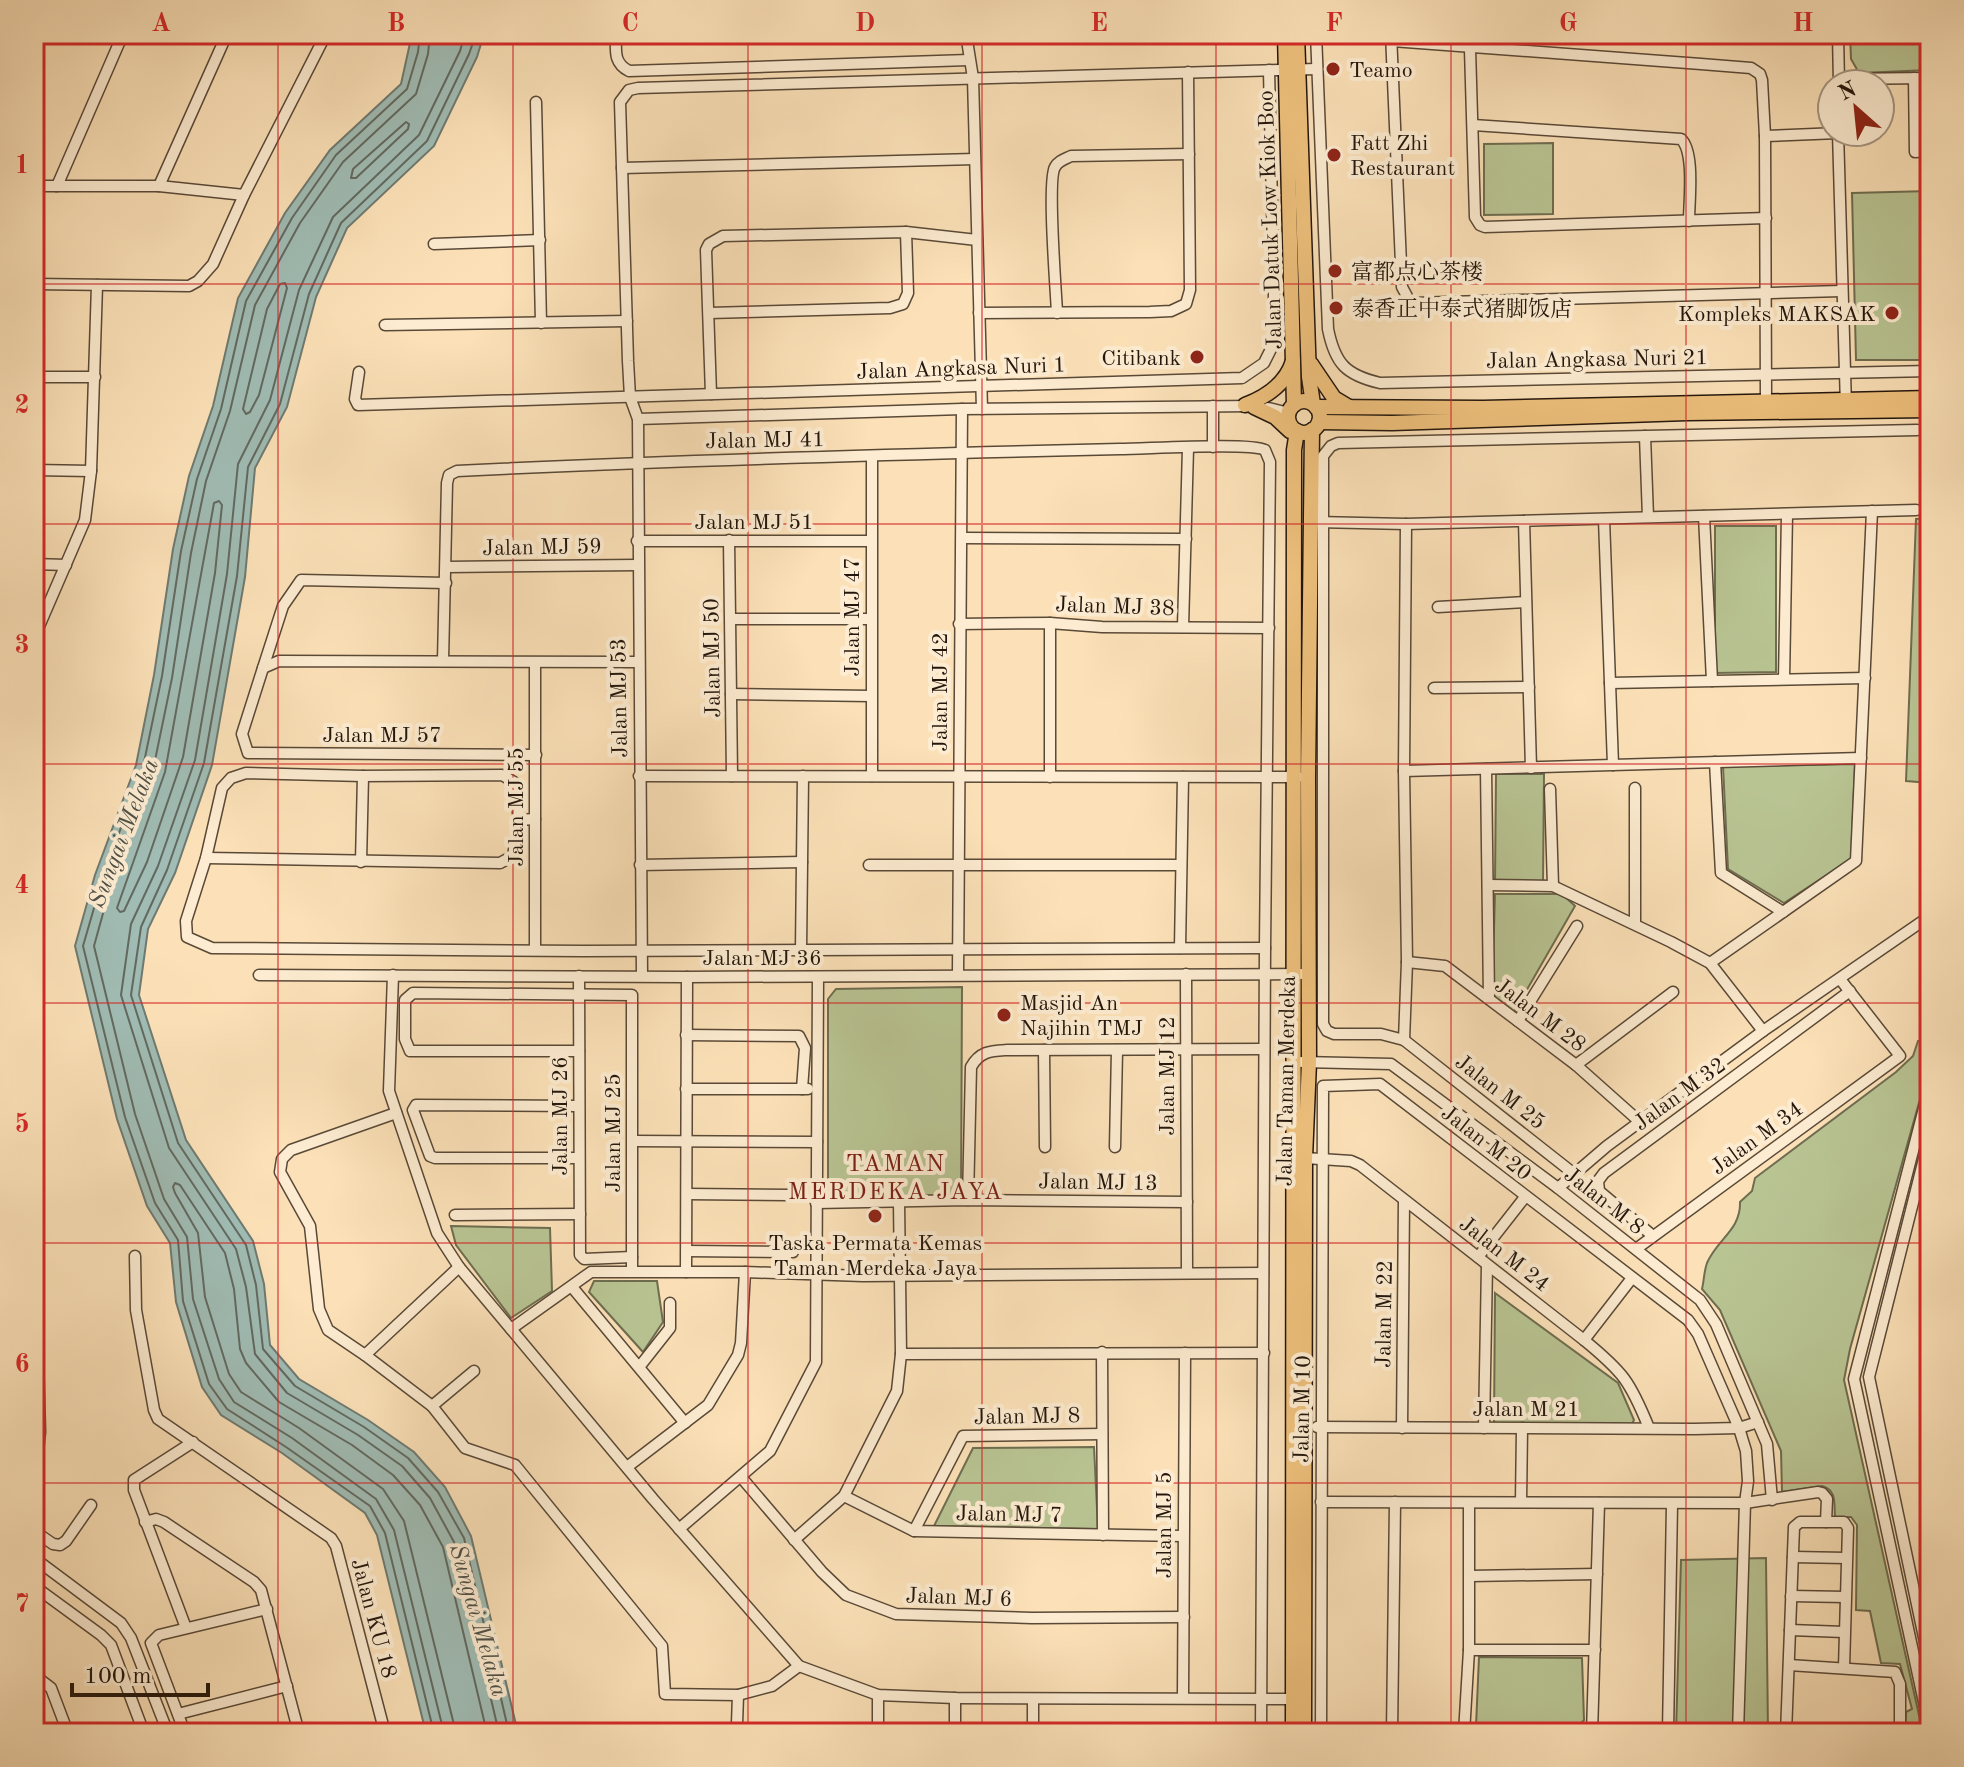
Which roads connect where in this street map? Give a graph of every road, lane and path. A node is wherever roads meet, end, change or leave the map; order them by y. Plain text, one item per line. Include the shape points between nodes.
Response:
1 (123, 34) edge
2 (227, 34) edge
3 (326, 34) edge
4 (616, 34) edge
5 (966, 34) edge
6 (1285, 34) edge
7 (1297, 34) edge
8 (1316, 34) edge
9 (1838, 34) edge
10 (1392, 38) edge
11 (1470, 49) junction
12 (969, 60) junction
13 (1839, 68) edge
14 (1317, 69) junction
15 (1269, 70) junction
16 (1293, 70) junction
17 (1188, 72) junction
18 (973, 78) junction
19 (1914, 78) junction
20 (1930, 78) edge
21 (1896, 79) edge
22 (536, 102) dead end
23 (1473, 125) junction
24 (1816, 133) edge
25 (1765, 136) junction
26 (1838, 148) edge
27 (1930, 151) edge
28 (1189, 154) junction
29 (975, 159) junction
30 (622, 168) junction
31 (34, 186) edge
32 (57, 186) junction
33 (159, 186) junction
34 (244, 195) junction
35 (1766, 218) junction
36 (1689, 221) junction
37 (906, 232) junction
38 (540, 240) junction
39 (977, 240) junction
40 (434, 244) dead end
41 (34, 284) edge
42 (97, 285) junction
43 (1841, 291) junction
44 (1766, 293) junction
45 (709, 313) junction
46 (979, 313) junction
47 (1057, 313) junction
48 (627, 321) junction
49 (541, 323) junction
50 (385, 325) dead end
51 (1301, 356) junction
52 (1930, 371) edge
53 (359, 372) dead end
54 (1844, 373) junction
55 (1765, 375) junction
56 (34, 377) edge
57 (95, 377) junction
58 (981, 387) junction
59 (711, 394) junction
60 (630, 397) junction
61 (1930, 398) edge
62 (1766, 400) junction
63 (1846, 405) junction
64 (1213, 406) junction
65 (1250, 406) junction
66 (962, 409) junction
67 (982, 409) junction
68 (1291, 409) junction
69 (1930, 410) edge
70 (1650, 415) junction
71 (1353, 416) junction
72 (638, 419) junction
73 (1311, 419) junction
74 (1917, 430) dead end
75 (1647, 436) junction
76 (1213, 447) junction
77 (1188, 448) junction
78 (1294, 450) junction
79 (1310, 450) junction
80 (963, 453) junction
81 (872, 457) junction
82 (638, 462) junction
83 (34, 470) edge
84 (91, 471) junction
85 (1916, 510) dead end
86 (1872, 511) junction
87 (1787, 514) junction
88 (1704, 516) junction
89 (1648, 517) junction
90 (1604, 519) junction
91 (1524, 521) junction
92 (1316, 522) junction
93 (1406, 524) junction
94 (962, 538) junction
95 (1186, 539) junction
96 (729, 540) junction
97 (637, 541) junction
98 (871, 541) junction
99 (34, 564) edge
100 (66, 565) junction
101 (638, 565) junction
102 (447, 567) junction
103 (446, 583) junction
104 (1526, 602) junction
105 (1438, 607) dead end
106 (731, 619) junction
107 (871, 619) junction
108 (1050, 623) junction
109 (959, 624) junction
110 (1183, 627) junction
111 (1269, 628) junction
112 (34, 638) edge
113 (443, 661) junction
114 (638, 662) junction
115 (535, 663) junction
116 (263, 668) junction
117 (1865, 678) junction
118 (1784, 679) junction
119 (1712, 681) junction
120 (1610, 683) junction
121 (1529, 687) junction
122 (1434, 688) dead end
123 (731, 694) junction
124 (871, 696) junction
125 (536, 755) junction
126 (1861, 758) junction
127 (1715, 762) junction
128 (1613, 765) junction
129 (1531, 768) junction
130 (1486, 769) junction
131 (1404, 771) junction
132 (363, 776) junction
133 (639, 776) junction
134 (732, 776) junction
135 (803, 776) junction
136 (872, 776) junction
137 (958, 777) junction
138 (1050, 777) junction
139 (1183, 777) junction
140 (1301, 777) junction
141 (1266, 778) junction
142 (1635, 788) dead end
143 (1550, 789) dead end
144 (535, 819) junction
145 (519, 820) junction
146 (206, 858) junction
147 (361, 862) junction
148 (802, 862) junction
149 (958, 864) junction
150 (640, 865) junction
151 (869, 865) dead end
152 (1181, 865) junction
153 (1488, 885) junction
154 (1553, 886) junction
155 (1783, 912) junction
156 (1930, 916) edge
157 (1635, 924) junction
158 (1577, 926) dead end
159 (1180, 948) junction
160 (1265, 948) junction
161 (958, 949) junction
162 (535, 950) junction
163 (641, 950) junction
164 (801, 950) junction
165 (1407, 962) junction
166 (1710, 963) junction
167 (1186, 974) junction
168 (1265, 974) junction
169 (1292, 974) junction
170 (1308, 974) junction
171 (259, 975) dead end
172 (393, 975) junction
173 (958, 975) junction
174 (579, 976) junction
175 (642, 976) junction
176 (687, 977) junction
177 (818, 977) junction
178 (1840, 979) junction
179 (1850, 991) junction
180 (1673, 992) dead end
181 (579, 996) junction
182 (1489, 999) junction
183 (1518, 1021) junction
184 (1763, 1031) junction
185 (686, 1035) junction
186 (1404, 1040) junction
187 (1186, 1048) junction
188 (1264, 1049) junction
189 (1044, 1050) junction
190 (1117, 1050) junction
191 (579, 1051) junction
192 (1292, 1062) junction
193 (1309, 1062) junction
194 (1576, 1065) junction
195 (1930, 1085) edge
196 (1323, 1086) joint
197 (686, 1089) junction
198 (802, 1089) junction
199 (817, 1089) junction
200 (578, 1106) junction
201 (396, 1113) junction
202 (1640, 1122) junction
203 (1930, 1135) edge
204 (633, 1141) junction
205 (686, 1142) junction
206 (817, 1142) junction
207 (1045, 1147) dead end
208 (1115, 1147) dead end
209 (579, 1158) junction
210 (1305, 1158) junction
211 (1322, 1159) junction
212 (1573, 1173) junction
213 (1558, 1188) junction
214 (687, 1194) junction
215 (790, 1195) dead end
216 (1525, 1197) junction
217 (968, 1200) junction
218 (1404, 1200) junction
219 (899, 1202) junction
220 (1187, 1202) junction
221 (816, 1203) junction
222 (580, 1214) junction
223 (455, 1215) dead end
224 (34, 1220) edge
225 (1653, 1236) junction
226 (1636, 1249) junction
227 (687, 1251) junction
228 (793, 1252) dead end
229 (135, 1256) dead end
230 (632, 1257) junction
231 (1483, 1261) junction
232 (459, 1267) junction
233 (632, 1271) junction
234 (686, 1272) junction
235 (745, 1272) junction
236 (1187, 1273) junction
237 (1263, 1273) junction
238 (35, 1275) edge
239 (816, 1276) junction
240 (899, 1276) junction
241 (1632, 1278) junction
242 (572, 1287) junction
243 (670, 1303) dead end
244 (511, 1329) junction
245 (1584, 1340) junction
246 (1102, 1352) junction
247 (1185, 1353) junction
248 (1264, 1353) junction
249 (901, 1354) junction
250 (365, 1355) junction
251 (640, 1366) junction
252 (474, 1371) dead end
253 (432, 1406) junction
254 (1758, 1422) junction
255 (685, 1423) junction
256 (1298, 1427) junction
257 (1321, 1427) junction
258 (1402, 1428) junction
259 (1484, 1428) junction
260 (1522, 1428) junction
261 (1649, 1428) junction
262 (1739, 1428) junction
263 (1102, 1434) junction
264 (193, 1442) junction
265 (37, 1444) edge
266 (34, 1463) edge
267 (627, 1467) junction
268 (741, 1477) junction
269 (844, 1496) junction
270 (1772, 1500) junction
271 (1321, 1502) junction
272 (1395, 1502) junction
273 (1521, 1502) junction
274 (1469, 1503) junction
275 (1599, 1503) junction
276 (1745, 1503) junction
277 (1672, 1504) junction
278 (91, 1505) dead end
279 (145, 1522) junction
280 (1826, 1522) junction
281 (679, 1529) junction
282 (34, 1531) edge
283 (914, 1531) junction
284 (1103, 1535) junction
285 (1182, 1536) junction
286 (794, 1540) junction
287 (1793, 1557) junction
288 (34, 1558) edge
289 (1846, 1558) junction
290 (1597, 1574) junction
291 (1470, 1576) junction
292 (34, 1586) edge
293 (1791, 1596) junction
294 (1845, 1597) junction
295 (267, 1609) junction
296 (1184, 1617) junction
297 (186, 1628) junction
298 (1790, 1630) junction
299 (1844, 1632) junction
300 (1469, 1650) junction
301 (1595, 1650) junction
302 (1789, 1665) junction
303 (799, 1666) junction
304 (1930, 1666) edge
305 (1844, 1668) junction
306 (34, 1675) edge
307 (287, 1686) junction
308 (738, 1695) junction
309 (878, 1695) junction
310 (1183, 1697) junction
311 (1263, 1697) junction
312 (955, 1698) junction
313 (1298, 1698) junction
314 (1033, 1699) junction
315 (178, 1714) junction
316 (737, 1724) dead end
317 (1930, 1730) edge
318 (68, 1733) edge
319 (144, 1733) edge
320 (168, 1733) edge
321 (185, 1733) edge
322 (299, 1733) edge
323 (385, 1733) edge
324 (878, 1733) edge
325 (955, 1733) edge
326 (1033, 1733) edge
327 (1261, 1733) edge
328 (1293, 1733) edge
329 (1304, 1733) edge
330 (1321, 1733) edge
331 (1392, 1733) edge
332 (1464, 1733) edge
333 (1592, 1733) edge
334 (1668, 1733) edge
335 (1738, 1733) edge
336 (1786, 1733) edge
337 (1900, 1733) edge

1 - 32 street
2 - 33 street
3 - 34 street
4 - 12 street via 617,60 629,71
5 - 12 street
6 - 16 main road, Jalan Datuk Low Kiok Boo
7 - 16 main road, Jalan Datuk Low Kiok Boo
8 - 14 street
9 - 13 street
10 - 11 street
10 - 44 street via 1402,287 1409,300
11 - 23 street
11 - 25 street via 1751,68 1762,80
12 - 18 street
14 - 16 street
14 - 55 street, Jalan Angkasa Nuri 21 via 1328,329 1336,356 1353,374 1380,383
15 - 16 street
15 - 17 street
15 - 58 street, Jalan Angkasa Nuri 1 via 1276,329 1272,353 1264,363 1230,380
16 - 51 main road, Jalan Datuk Low Kiok Boo
17 - 18 street
17 - 28 street
18 - 29 street
18 - 30 street, Jalan MJ 53 via 629,90 620,102
19 - 20 street
19 - 21 street
19 - 27 street via 1915,152
22 - 38 street
23 - 36 street via 1681,139 1689,155
23 - 36 street via 1475,217 1480,225
24 - 25 street
25 - 35 street
26 - 43 street
28 - 47 street via 1186,304 1171,311
28 - 47 street via 1071,156 1054,167
29 - 30 street
29 - 39 street
30 - 48 street, Jalan MJ 53
31 - 32 street
32 - 33 street
33 - 34 street
34 - 42 street via 213,264 198,281 189,286
35 - 36 street
35 - 44 street
37 - 39 street
37 - 45 street via 908,293 903,304
37 - 45 street via 715,239 706,250
38 - 40 street
38 - 49 street
39 - 46 street
41 - 42 street
42 - 57 street
43 - 44 street
43 - 54 street
44 - 55 street
45 - 59 street
46 - 47 street
46 - 58 street
48 - 49 street
48 - 60 street, Jalan MJ 53
49 - 50 street
51 - 65 main road via 1276,388
51 - 68 main road, Jalan Datuk Low Kiok Boo
51 - 71 main road
51 - 73 main road, Jalan Datuk Low Kiok Boo
52 - 54 street, Jalan Angkasa Nuri 21
53 - 60 street, Jalan Angkasa Nuri 1 via 358,405
54 - 55 street, Jalan Angkasa Nuri 21
54 - 63 street
55 - 62 street
56 - 57 street
57 - 84 street
58 - 59 street, Jalan Angkasa Nuri 1
58 - 67 street
59 - 60 street, Jalan Angkasa Nuri 1
60 - 72 street, Jalan MJ 53
61 - 63 main road
62 - 63 main road
62 - 71 main road
63 - 69 main road
63 - 70 main road
64 - 65 street
64 - 67 street
64 - 76 street
65 - 68 street
65 - 78 main road via 1285,424
66 - 67 street
66 - 72 street
66 - 80 street, Jalan MJ 42
68 - 73 main road via 1305,402
68 - 73 main road via 1289,424
70 - 71 main road
70 - 75 street
71 - 73 main road
71 - 79 main road via 1328,426
72 - 82 street, Jalan MJ 53
73 - 78 main road, Jalan Taman Merdeka
73 - 79 main road, Jalan Taman Merdeka
74 - 75 street
75 - 89 street
75 - 92 street via 1338,443 1323,456
76 - 77 street, Jalan MJ 41
76 - 111 street, Jalan MJ 41 via 1259,447 1268,454
77 - 80 street, Jalan MJ 41
77 - 95 street
78 - 140 main road, Jalan Taman Merdeka
79 - 92 main road, Jalan Taman Merdeka
80 - 81 street, Jalan MJ 41
80 - 94 street, Jalan MJ 42
81 - 82 street, Jalan MJ 41
81 - 98 street, Jalan MJ 47
82 - 97 street, Jalan MJ 53
82 - 102 street, Jalan MJ 41 via 452,473 447,483
83 - 84 street
84 - 100 street via 85,520
85 - 86 street
86 - 87 street
86 - 117 street
87 - 88 street
87 - 118 street
88 - 89 street
88 - 119 street
89 - 90 street
90 - 91 street
90 - 120 street
91 - 93 street
91 - 104 street
92 - 93 street
92 - 140 main road, Jalan Taman Merdeka
92 - 186 street via 1324,670 1323,1024 1334,1034 1381,1034
93 - 131 street
94 - 95 street
94 - 109 street, Jalan MJ 42
95 - 110 street
96 - 97 street, Jalan MJ 51
96 - 98 street, Jalan MJ 51
96 - 106 street, Jalan MJ 50
97 - 101 street, Jalan MJ 53
98 - 107 street, Jalan MJ 47
99 - 100 street
100 - 112 street
101 - 102 street, Jalan MJ 59
101 - 114 street, Jalan MJ 53
102 - 103 street, Jalan MJ 41
103 - 113 street, Jalan MJ 41
103 - 116 street via 301,580 283,606
104 - 105 street
104 - 121 street
106 - 107 street
106 - 123 street, Jalan MJ 50
107 - 124 street, Jalan MJ 47
108 - 109 street, Jalan MJ 38
108 - 110 street, Jalan MJ 38
108 - 138 street
109 - 137 street, Jalan MJ 42
110 - 111 street, Jalan MJ 38
111 - 141 street
113 - 115 street
113 - 116 street via 279,661
114 - 115 street
114 - 133 street, Jalan MJ 53
115 - 125 street, Jalan MJ 55
116 - 125 street, Jalan MJ 57 via 242,734 248,753
117 - 118 street
117 - 126 street
118 - 119 street
119 - 120 street
120 - 128 street
121 - 122 street
121 - 129 street
123 - 124 street
123 - 134 street, Jalan MJ 50
124 - 136 street, Jalan MJ 47
125 - 144 street, Jalan MJ 55
126 - 127 street
126 - 155 street via 1856,861
127 - 128 street
127 - 155 street via 1721,873
128 - 129 street
129 - 130 street
130 - 131 street
130 - 153 street
131 - 165 street
132 - 145 street via 502,775 514,782
132 - 146 street via 246,773 231,778 222,788
132 - 147 street
133 - 134 street
133 - 150 street, Jalan MJ 53
134 - 135 street
135 - 136 street
135 - 148 street
136 - 137 street
137 - 138 street
137 - 149 street, Jalan MJ 42
138 - 139 street
139 - 141 street
139 - 152 street
140 - 141 street
140 - 169 main road, Jalan Taman Merdeka
140 - 170 main road, Jalan Taman Merdeka
141 - 160 street
142 - 157 street
143 - 154 street
144 - 145 street
144 - 162 street, Jalan MJ 55
145 - 147 street via 513,856 500,863
146 - 147 street
146 - 162 street via 186,921 187,937 212,948
148 - 150 street
148 - 164 street
149 - 151 street
149 - 152 street
149 - 161 street, Jalan MJ 42
150 - 163 street, Jalan MJ 53
152 - 159 street
153 - 154 street
153 - 182 street
154 - 157 street
155 - 166 street
156 - 178 street
157 - 166 street
158 - 183 street
159 - 160 street
159 - 161 street
160 - 168 street
161 - 164 street
161 - 173 street, Jalan MJ 42
162 - 163 street
163 - 164 street
163 - 175 street, Jalan MJ 53
165 - 182 street, Jalan M 28 via 1445,966
165 - 186 street
166 - 184 street
167 - 168 street, Jalan MJ 36
167 - 173 street, Jalan MJ 36
167 - 187 street, Jalan MJ 12
168 - 169 street, Jalan MJ 36
168 - 188 street
169 - 170 street, Jalan MJ 36
169 - 192 main road, Jalan Taman Merdeka
170 - 193 main road, Jalan Taman Merdeka
171 - 172 street, Jalan MJ 36
172 - 174 street, Jalan MJ 36
172 - 201 street via 389,1091
173 - 177 street, Jalan MJ 36
174 - 175 street, Jalan MJ 36
174 - 181 street, Jalan MJ 26
175 - 176 street, Jalan MJ 36
176 - 177 street, Jalan MJ 36
176 - 185 street
177 - 199 street
178 - 179 street
178 - 184 street
179 - 225 street, Jalan M 34 via 1900,1056
179 - 225 street, Jalan M 32 via 1604,1173 1599,1191
180 - 194 street
181 - 191 street, Jalan MJ 26
181 - 191 street via 413,993 405,1000 405,1039 410,1051
181 - 204 street, Jalan MJ 25 via 632,995
182 - 183 street, Jalan M 28
183 - 194 street, Jalan M 28
184 - 202 street
185 - 197 street
185 - 198 street via 799,1036 805,1048
186 - 212 street, Jalan M 25
187 - 188 street
187 - 190 street
187 - 220 street, Jalan MJ 12
188 - 237 street
189 - 190 street
189 - 207 street
189 - 217 street via 989,1051 971,1067
190 - 208 street
191 - 200 street, Jalan MJ 26
192 - 193 street, Jalan M 8
192 - 256 main road, Jalan Taman Merdeka
193 - 210 main road, Jalan Taman Merdeka
193 - 213 street, Jalan M 8 via 1391,1064
194 - 202 street, Jalan M 28
195 - 317 street via 1854,1379
196 - 211 street, Jalan M 10
196 - 216 street, Jalan M 20 via 1380,1084
197 - 198 street
197 - 205 street
198 - 199 street
199 - 206 street
200 - 209 street, Jalan MJ 26
200 - 209 street via 416,1105 413,1110 435,1158
201 - 232 street via 437,1233
201 - 250 street via 291,1150 282,1159 280,1172 310,1226 322,1320
202 - 212 street
203 - 304 street via 1869,1377
204 - 205 street
204 - 230 street, Jalan MJ 25
205 - 206 street
205 - 214 street
206 - 221 street
209 - 222 street, Jalan MJ 26
210 - 211 street
210 - 256 main road, Jalan Taman Merdeka via 1306,1350
211 - 218 street, Jalan M 24 via 1351,1161
211 - 257 street, Jalan M 10
212 - 213 street
213 - 226 street, Jalan M 8
214 - 215 street
214 - 227 street
216 - 231 street
216 - 241 street, Jalan M 20
217 - 219 street, Jalan MJ 13
217 - 220 street, Jalan MJ 13
218 - 231 street, Jalan M 24
218 - 258 street, Jalan M 22
219 - 221 street, Jalan MJ 13
219 - 240 street
220 - 236 street, Jalan MJ 12
221 - 239 street
222 - 223 street
222 - 230 street, Jalan MJ 26 via 584,1259
224 - 238 street
225 - 226 street, Jalan M 34
226 - 254 street, Jalan M 8 via 1709,1311
227 - 228 street
227 - 234 street
229 - 264 street, Jalan KU 18 via 136,1310 154,1410 158,1419
230 - 233 street, Jalan MJ 25
231 - 245 street, Jalan M 24
231 - 259 street
232 - 244 street
232 - 250 street
233 - 234 street
233 - 242 street via 591,1272
234 - 235 street
235 - 239 street
235 - 255 street via 738,1355 708,1405
236 - 237 street
236 - 240 street
237 - 248 street
238 - 265 street
239 - 240 street
239 - 268 street via 816,1362 770,1451
240 - 249 street
241 - 245 street
241 - 262 street, Jalan M 20 via 1693,1326
242 - 244 street
242 - 251 street
243 - 251 street via 670,1328
244 - 267 street
245 - 261 street, Jalan M 24 via 1629,1382
246 - 247 street
246 - 249 street
246 - 263 street
247 - 248 street
247 - 285 street, Jalan MJ 5
248 - 311 street
249 - 269 street via 897,1391
250 - 253 street
251 - 255 street
252 - 253 street
253 - 308 street via 465,1448 515,1465 581,1545 662,1646 665,1694
254 - 262 street, Jalan M 21
254 - 270 street, Jalan M 8 via 1770,1458
255 - 267 street
256 - 257 street, Jalan M 21
256 - 313 main road, Jalan Taman Merdeka
257 - 258 street, Jalan M 21
257 - 271 street, Jalan M 10
258 - 259 street, Jalan M 21
259 - 260 street, Jalan M 21
260 - 261 street, Jalan M 21
260 - 273 street
261 - 262 street, Jalan M 21
262 - 276 street, Jalan M 20 via 1748,1466
263 - 283 street, Jalan MJ 8 via 963,1436
263 - 284 street
264 - 279 street via 134,1480
264 - 323 street, Jalan KU 18 via 331,1538
265 - 266 street
267 - 281 street
268 - 281 street
268 - 286 street, Jalan MJ 6
269 - 283 street, Jalan MJ 7
269 - 286 street
270 - 276 street
270 - 280 street via 1822,1493 1827,1499
271 - 272 street
271 - 330 street, Jalan M 10
272 - 274 street
272 - 331 street
273 - 274 street
273 - 275 street
274 - 291 street
275 - 277 street
275 - 290 street
276 - 277 street
276 - 335 street, Jalan M 20
277 - 334 street
278 - 282 street via 60,1545
279 - 295 street via 164,1522 254,1582
279 - 297 street
280 - 287 street via 1796,1524
280 - 289 street via 1846,1524
281 - 303 street
283 - 284 street, Jalan MJ 7
284 - 285 street, Jalan MJ 7
285 - 296 street, Jalan MJ 5
286 - 296 street, Jalan MJ 6 via 846,1595 896,1614
287 - 289 street
287 - 293 street
288 - 320 street via 121,1623
289 - 294 street
290 - 291 street
290 - 301 street
291 - 300 street
292 - 319 street via 111,1645
293 - 294 street
293 - 298 street
294 - 299 street
295 - 297 street
295 - 307 street
296 - 310 street, Jalan MJ 5
297 - 315 street via 159,1635 151,1643
298 - 299 street
298 - 302 street
299 - 305 street
300 - 301 street
300 - 332 street
301 - 333 street
302 - 305 street
302 - 336 street
303 - 308 street via 772,1686
303 - 309 street
305 - 337 street via 1895,1672 1900,1684
306 - 318 street via 51,1688
307 - 315 street
307 - 322 street
308 - 316 street
309 - 312 street
309 - 324 street
310 - 311 street
310 - 314 street
311 - 313 street
311 - 327 street
312 - 314 street
312 - 325 street
313 - 328 main road, Jalan Taman Merdeka
313 - 329 main road, Jalan Taman Merdeka
314 - 326 street
315 - 321 street

